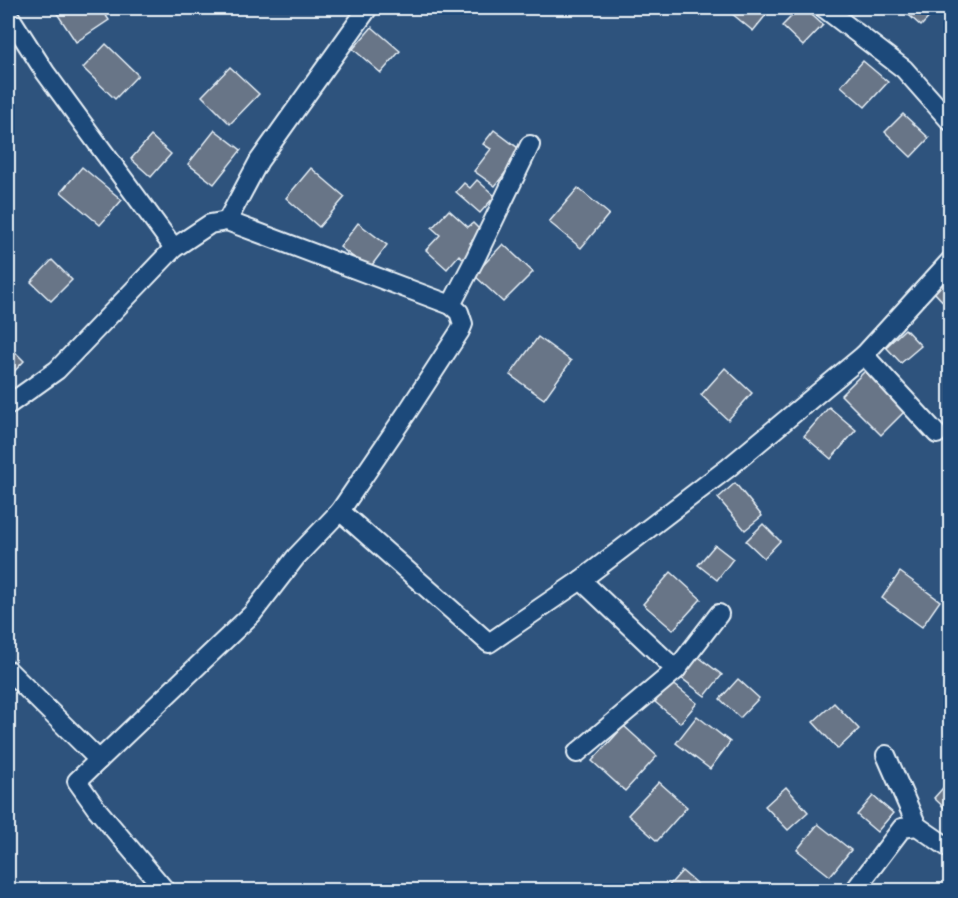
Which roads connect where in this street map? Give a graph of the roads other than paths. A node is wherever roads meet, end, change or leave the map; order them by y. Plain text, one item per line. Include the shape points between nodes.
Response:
1 (368, 8) edge
2 (824, 8) edge
3 (8, 14) edge
4 (951, 121) edge
5 (531, 145) dead end
6 (227, 221) junction
7 (174, 248) junction
8 (951, 261) edge
9 (451, 305) junction
10 (864, 355) junction
11 (8, 405) edge
12 (937, 434) dead end
13 (340, 511) junction
14 (581, 580) junction
15 (719, 614) dead end
16 (8, 670) edge
17 (676, 670) junction
18 (577, 753) dead end
19 (886, 755) dead end
20 (99, 760) junction
21 (917, 826) junction
22 (950, 848) edge
23 (165, 891) edge
24 (855, 891) edge

1 - 6 street via 259,161
2 - 4 street via 904,69
3 - 7 street via 45,72
5 - 9 street
6 - 7 street via 210,224
6 - 9 street
7 - 11 street via 57,370
8 - 10 street
9 - 13 street via 459,312 463,324 460,331
10 - 12 street
10 - 14 street via 728,468
13 - 14 street via 489,643
13 - 20 street via 296,556 252,614
14 - 17 street
15 - 17 street
16 - 20 street
17 - 18 street
19 - 21 street
20 - 23 street via 76,781
21 - 22 street
21 - 24 street via 902,828

